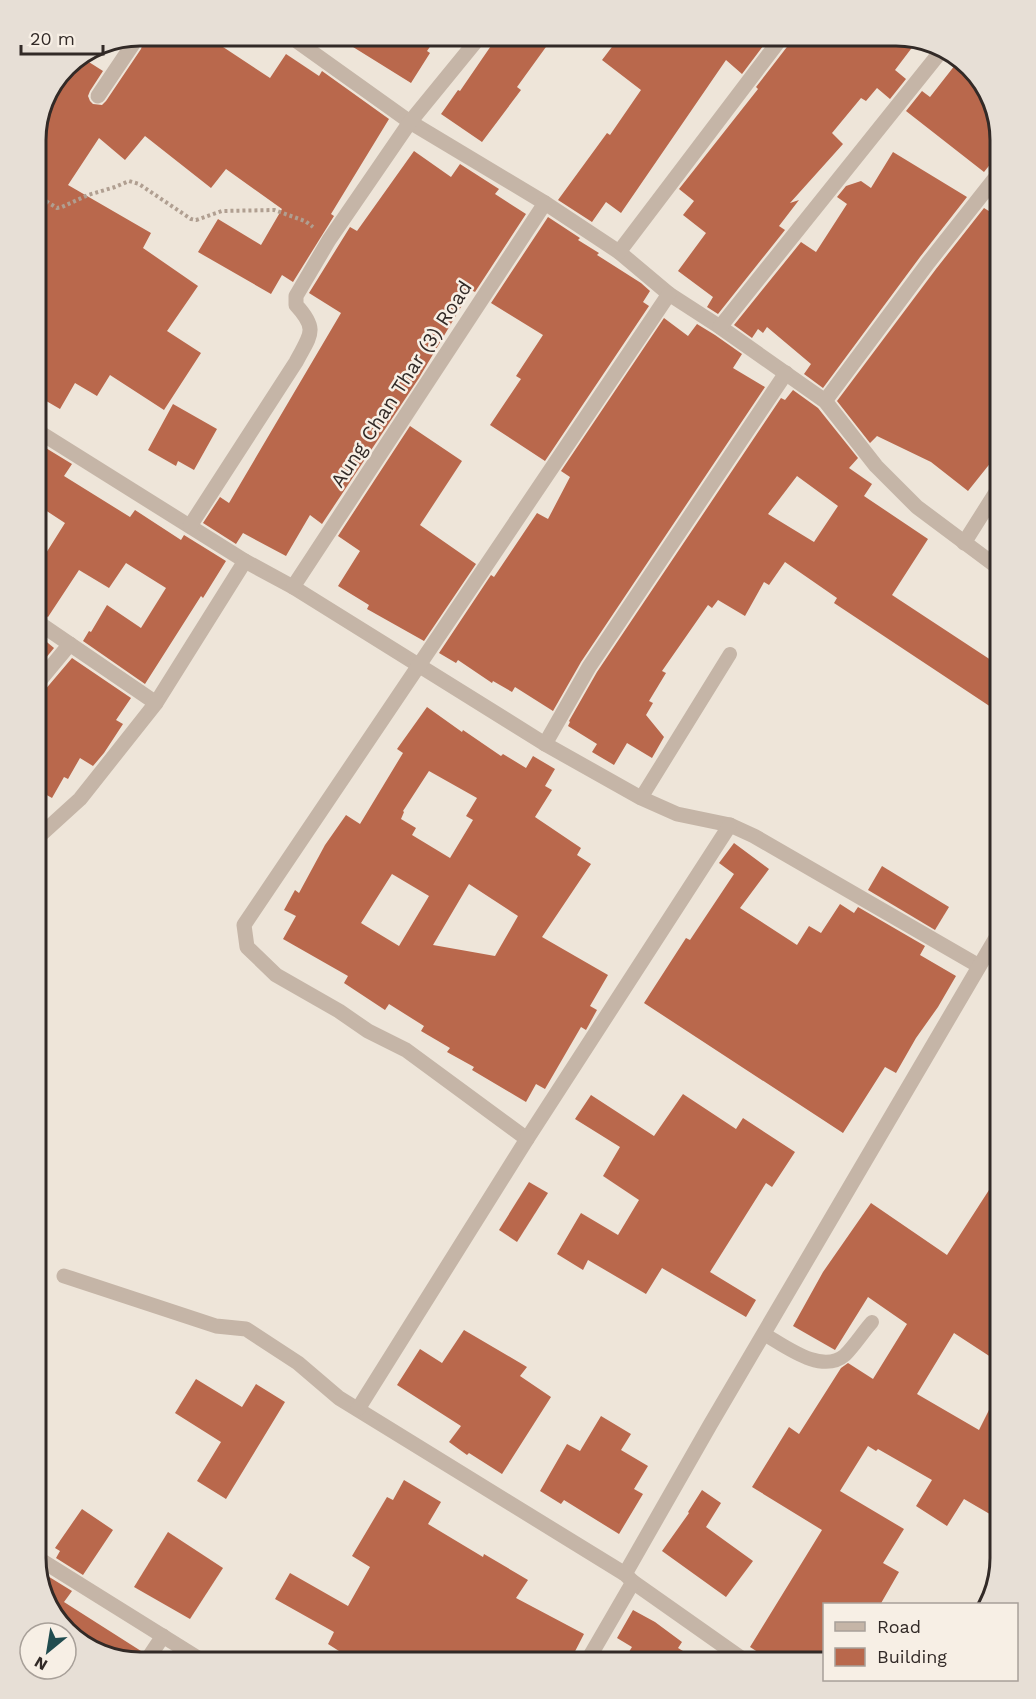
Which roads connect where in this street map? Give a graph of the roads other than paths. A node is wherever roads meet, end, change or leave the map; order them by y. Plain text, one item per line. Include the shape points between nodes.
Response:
1 (131, 47) edge
2 (305, 47) edge
3 (471, 47) edge
4 (774, 47) edge
5 (937, 56) edge
6 (98, 96) dead end
7 (410, 122) junction
8 (990, 185) edge
9 (545, 203) junction
10 (619, 252) junction
11 (669, 294) junction
12 (720, 327) junction
13 (786, 373) junction
14 (825, 401) junction
15 (47, 437) edge
16 (990, 502) edge
17 (189, 526) junction
18 (964, 543) junction
19 (245, 561) junction
20 (990, 562) edge
21 (293, 587) junction
22 (47, 628) edge
23 (70, 644) junction
24 (730, 654) dead end
25 (419, 665) junction
26 (47, 672) edge
27 (156, 703) junction
28 (545, 744) junction
29 (641, 798) junction
30 (730, 825) junction
31 (47, 829) edge
32 (990, 948) edge
33 (979, 966) junction
34 (527, 1139) junction
35 (64, 1276) dead end
36 (872, 1322) dead end
37 (764, 1334) junction
38 (358, 1409) junction
39 (47, 1564) edge
40 (629, 1578) junction
41 (163, 1636) junction
42 (152, 1652) edge
43 (188, 1652) edge
44 (592, 1652) edge
45 (733, 1652) edge

1 - 6 street
2 - 7 street
3 - 7 street
4 - 10 street
5 - 12 street
7 - 9 street
7 - 17 street via 329,240 296,296 296,305 311,326 309,337
8 - 14 street
9 - 10 street
9 - 21 street, Aung Chan Thar (3) Road
10 - 11 street
11 - 12 street
11 - 25 street
12 - 13 street
13 - 14 street
13 - 28 street via 588,667
14 - 18 street via 876,466 917,507
15 - 17 street
16 - 18 street
17 - 19 street
18 - 20 street
19 - 21 street
19 - 27 street
21 - 25 street
22 - 23 street
23 - 26 street
23 - 27 street
24 - 29 lane
25 - 28 street
25 - 34 street via 244,925 247,947 276,975 406,1050
27 - 31 street via 80,799
28 - 29 street
29 - 30 street via 677,814
30 - 33 street
30 - 34 street
32 - 33 street
33 - 37 street
34 - 38 street
35 - 38 street via 216,1326 246,1329
36 - 37 lane via 845,1354 826,1363 801,1355
37 - 40 street
38 - 40 street
39 - 41 street
40 - 44 street
40 - 45 street
41 - 42 street
41 - 43 street

